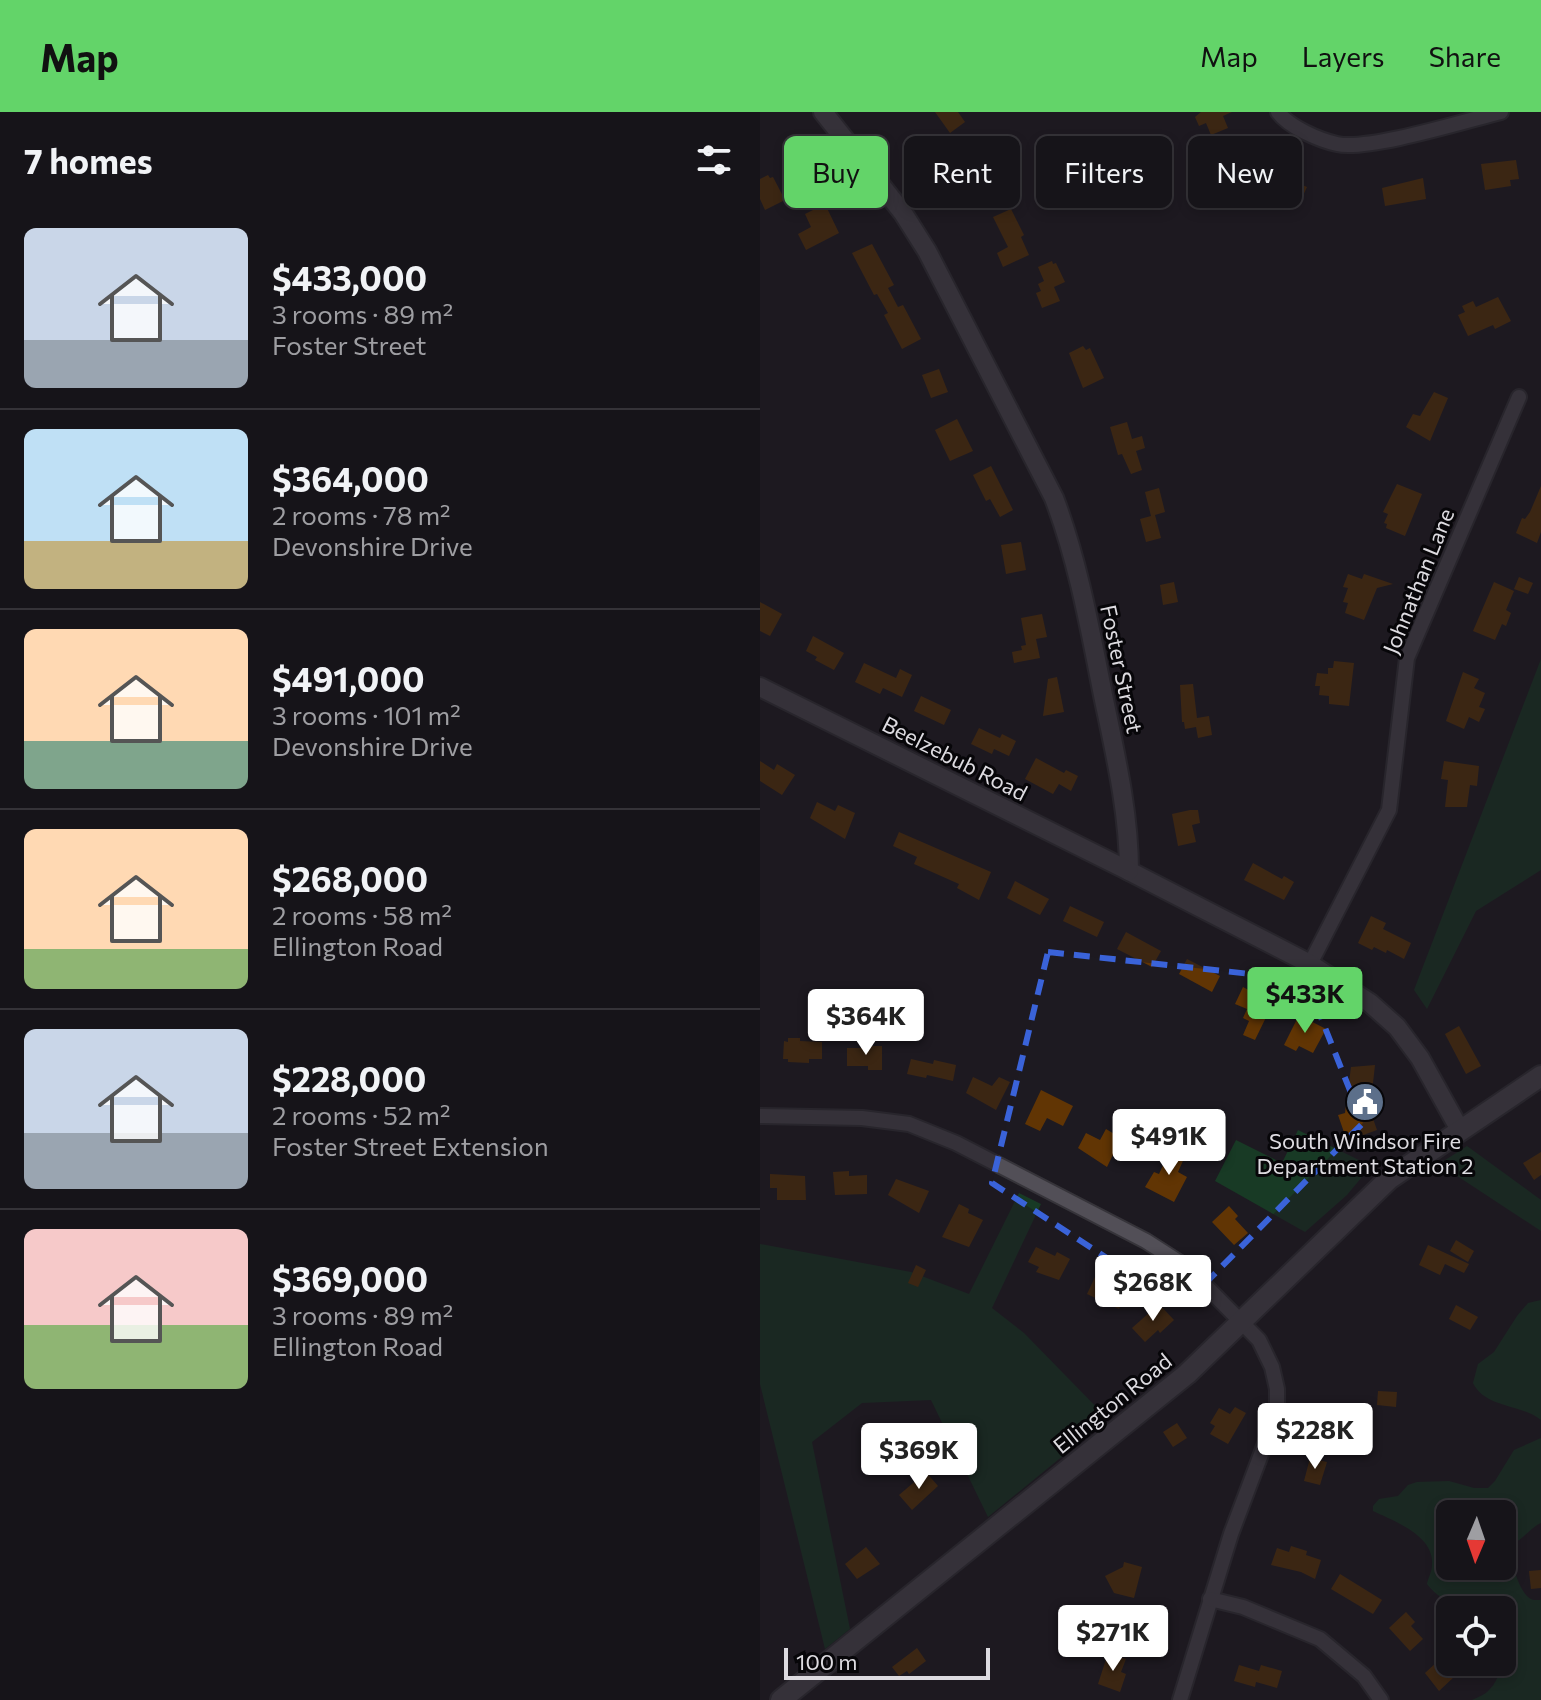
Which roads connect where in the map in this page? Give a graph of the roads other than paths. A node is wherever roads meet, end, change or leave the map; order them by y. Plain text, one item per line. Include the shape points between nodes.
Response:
1 (823, 112) edge
2 (1278, 112) edge
3 (1501, 112) edge
4 (1519, 397) dead end
5 (760, 687) edge
6 (1129, 871) junction
7 (1310, 964) junction
8 (1541, 1076) edge
9 (760, 1116) edge
10 (1460, 1130) junction
11 (1242, 1321) junction
12 (1210, 1599) junction
13 (781, 1700) edge
14 (1180, 1700) edge
15 (1381, 1700) edge

1 - 6 street, Foster Street via 927,251 1054,498 1070,539 1098,668 1121,783
2 - 3 street via 1308,133 1339,145 1381,141
4 - 7 street, Johnathan Lane via 1407,658 1389,810
5 - 6 street, Beelzebub Road
6 - 7 street
7 - 10 street via 1397,1027
8 - 10 main road, Ellington Road
9 - 11 street via 909,1124 956,1143 1146,1241 1188,1268
10 - 11 main road, Ellington Road via 1389,1179
11 - 12 street via 1272,1367 1277,1412
11 - 13 main road, Ellington Road via 1187,1374
12 - 14 street
12 - 15 street via 1320,1639 1364,1676

